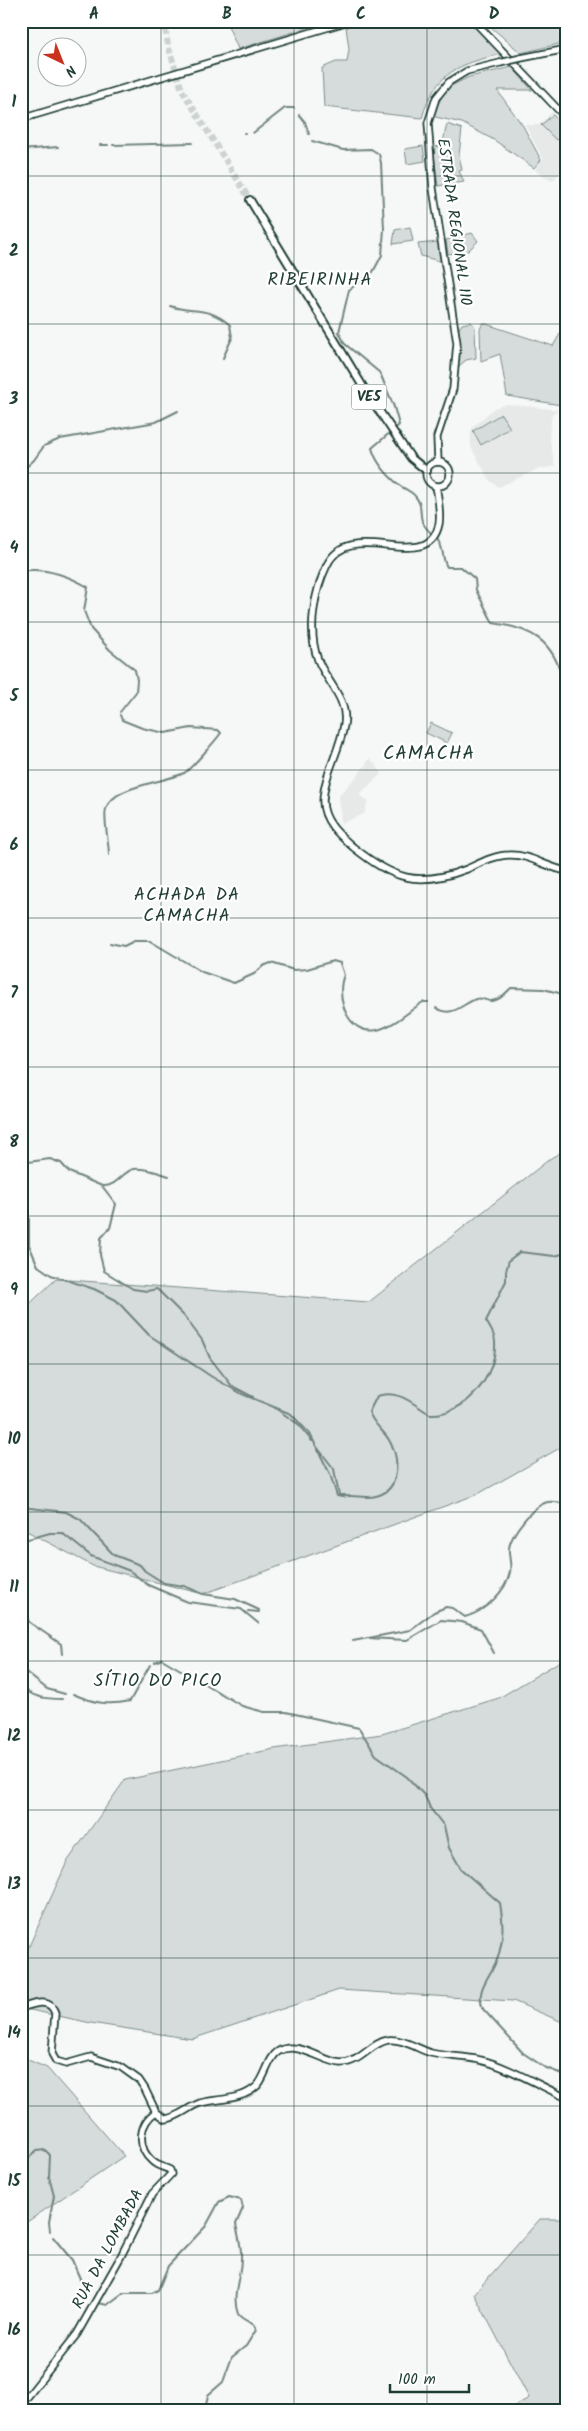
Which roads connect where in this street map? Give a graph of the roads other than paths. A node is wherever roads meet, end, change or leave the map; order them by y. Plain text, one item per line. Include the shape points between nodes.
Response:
1 (349, 21) edge
2 (474, 21) edge
3 (567, 49) edge
4 (21, 119) edge
5 (567, 119) edge
6 (250, 200) tunnel mouth
7 (438, 462) junction
8 (426, 471) junction
9 (436, 486) junction
10 (567, 871) edge
11 (21, 2008) edge
12 (567, 2098) edge
13 (156, 2112) junction
14 (21, 2405) edge

1 - 4 main road
2 - 5 main road
3 - 7 main road, ESTRADA REGIONAL 110, bridge via 467,71 449,82 436,98 428,123 433,188 457,343 453,389 437,437
6 - 8 main road, VE5 via 356,375 410,458
7 - 8 main road
7 - 9 main road via 445,464 450,473 447,483
8 - 9 main road via 429,482
9 - 10 main road via 438,524 431,538 419,546 406,548 356,543 335,553 325,570 312,636 318,660 340,699 345,720 325,787 324,805 328,819 338,834 370,860 402,877 437,879 511,854
11 - 13 main road via 40,2002 54,2008 52,2054 56,2061 66,2064 91,2058 121,2067 146,2088
12 - 13 main road via 481,2060 437,2054 387,2040 356,2060 343,2063 313,2052 279,2051 264,2078 249,2092 201,2103 171,2118 166,2119
13 - 14 main road, RUA DA LOMBADA via 146,2118 142,2127 143,2146 152,2162 170,2170 171,2174 152,2194 77,2334

